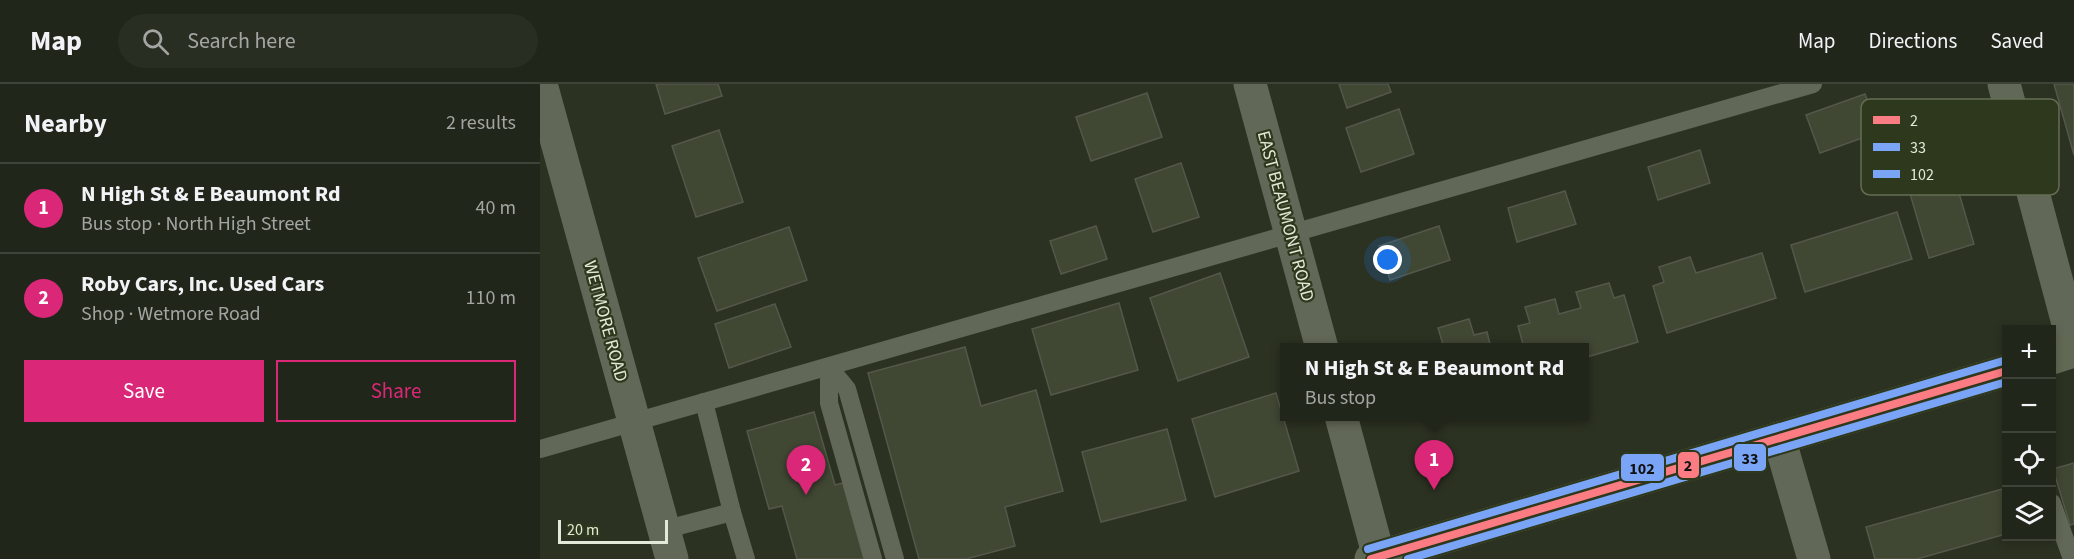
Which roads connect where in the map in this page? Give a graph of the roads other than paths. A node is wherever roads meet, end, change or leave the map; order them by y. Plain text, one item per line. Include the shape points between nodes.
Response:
1 (541, 84) edge
2 (1250, 84) edge
3 (1814, 84) edge
4 (2004, 84) edge
5 (2008, 99) edge
6 (2034, 195) edge
7 (1291, 234) junction
8 (1321, 343) edge
9 (2074, 346) edge
10 (2074, 351) edge
11 (2056, 357) edge
12 (829, 367) junction
13 (2002, 372) edge
14 (704, 402) junction
15 (1342, 421) edge
16 (634, 422) junction
17 (1779, 438) junction
18 (540, 449) edge
19 (732, 512) junction
20 (2056, 514) edge
21 (668, 544) edge
22 (1375, 558) edge
23 (746, 559) edge
24 (873, 559) edge
25 (895, 559) edge
26 (1814, 559) edge
27 (2072, 559) edge

1 - 16 street, WETMORE ROAD
2 - 7 street, EAST BEAUMONT ROAD
3 - 7 lane
4 - 5 street
6 - 9 street
7 - 8 street, EAST BEAUMONT ROAD
7 - 12 lane
10 - 11 main road
12 - 14 lane
12 - 24 lane via 829,403
12 - 25 lane via 847,389
13 - 17 main road
14 - 16 lane
14 - 19 lane
15 - 22 street
16 - 18 lane
16 - 21 street, WETMORE ROAD
17 - 22 main road
17 - 26 street
19 - 21 lane
19 - 23 lane
20 - 27 lane

